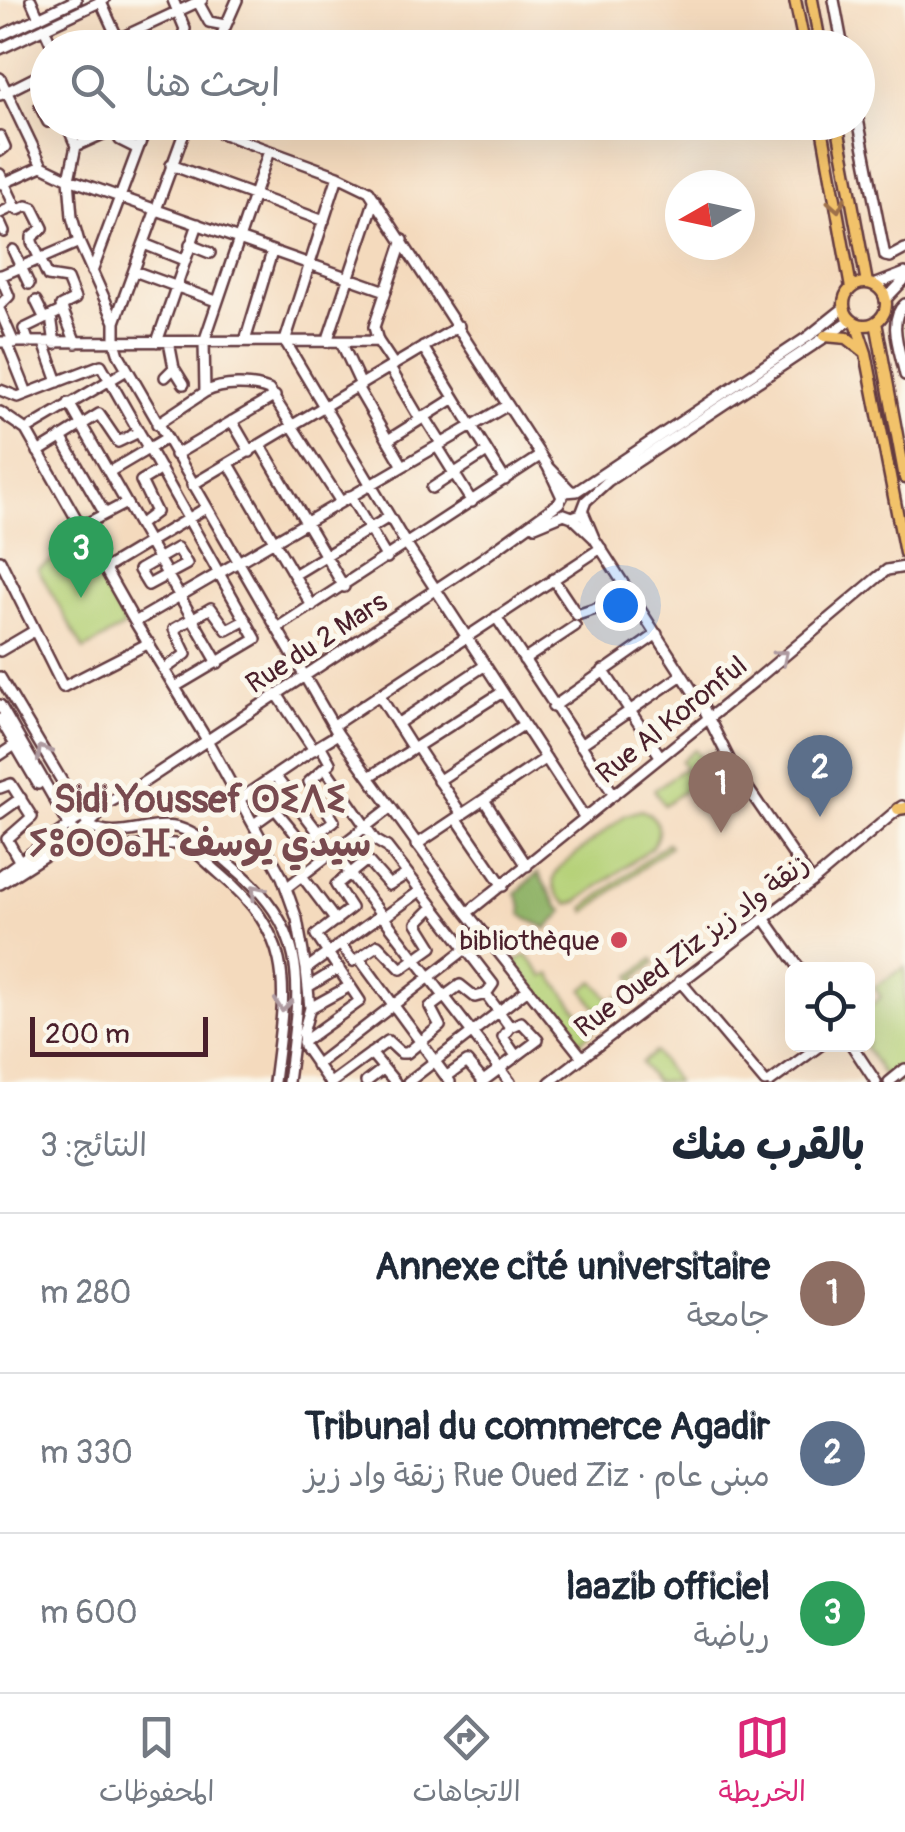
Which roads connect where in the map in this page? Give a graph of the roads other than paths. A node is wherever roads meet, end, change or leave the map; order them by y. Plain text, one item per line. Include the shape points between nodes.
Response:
1 (31, 0) edge
2 (76, 0) edge
3 (102, 0) edge
4 (173, 0) edge
5 (237, 0) edge
6 (795, 0) edge
7 (812, 0) edge
8 (834, 0) edge
9 (200, 1) edge
10 (178, 12) junction
11 (39, 18) junction
12 (159, 20) junction
13 (225, 25) junction
14 (44, 28) joint
15 (40, 30) edge
16 (115, 30) edge
17 (142, 30) edge
18 (164, 30) edge
19 (185, 30) edge
20 (223, 30) edge
21 (801, 30) edge
22 (818, 30) edge
23 (840, 30) edge
24 (30, 35) edge
25 (0, 36) edge
26 (0, 49) edge
27 (0, 78) edge
28 (30, 80) edge
29 (3, 93) edge
30 (0, 136) edge
31 (73, 140) edge
32 (87, 140) edge
33 (122, 140) edge
34 (141, 140) edge
35 (182, 140) edge
36 (239, 140) edge
37 (824, 140) edge
38 (841, 140) edge
39 (862, 140) edge
40 (76, 146) junction
41 (138, 149) junction
42 (0, 151) edge
43 (269, 151) junction
44 (172, 165) junction
45 (42, 166) junction
46 (338, 176) junction
47 (69, 178) junction
48 (1, 181) edge
49 (253, 194) junction
50 (120, 197) junction
51 (375, 199) junction
52 (15, 206) junction
53 (156, 210) junction
54 (0, 213) edge
55 (324, 221) junction
56 (198, 224) junction
57 (238, 238) junction
58 (403, 240) junction
59 (79, 242) junction
60 (144, 244) junction
61 (190, 245) junction
62 (905, 248) edge
63 (13, 250) dead end
64 (272, 252) junction
65 (40, 258) junction
66 (184, 260) junction
67 (310, 264) junction
68 (21, 266) junction
69 (228, 267) junction
70 (92, 272) junction
71 (134, 272) junction
72 (0, 276) edge
73 (905, 276) edge
74 (350, 279) junction
75 (29, 284) dead end
76 (871, 284) junction
77 (174, 286) junction
78 (851, 288) junction
79 (386, 291) junction
80 (885, 300) junction
81 (36, 301) dead end
82 (216, 301) junction
83 (905, 304) edge
84 (0, 308) edge
85 (844, 308) junction
86 (62, 310) junction
87 (48, 317) junction
88 (854, 321) junction
89 (115, 322) junction
90 (876, 322) junction
91 (459, 326) junction
92 (825, 336) junction
93 (245, 341) junction
94 (285, 341) junction
95 (378, 341) junction
96 (115, 342) junction
97 (157, 342) junction
98 (169, 342) junction
99 (204, 342) junction
100 (328, 342) junction
101 (341, 342) junction
102 (7, 343) edge
103 (29, 343) junction
104 (50, 343) junction
105 (76, 343) junction
106 (423, 347) junction
107 (866, 353) junction
108 (392, 367) junction
109 (174, 368) junction
110 (127, 370) junction
111 (905, 375) edge
112 (165, 377) dead end
113 (109, 380) junction
114 (58, 382) junction
115 (184, 384) dead end
116 (359, 386) junction
117 (0, 390) edge
118 (205, 392) junction
119 (27, 393) junction
120 (274, 396) junction
121 (453, 398) junction
122 (69, 403) junction
123 (508, 405) junction
124 (324, 408) junction
125 (0, 412) edge
126 (422, 417) junction
127 (232, 421) junction
128 (157, 424) junction
129 (82, 425) junction
130 (470, 426) junction
131 (294, 427) junction
132 (26, 430) junction
133 (138, 432) junction
134 (61, 437) junction
135 (165, 439) junction
136 (388, 440) junction
137 (439, 444) junction
138 (261, 446) junction
139 (150, 449) junction
140 (38, 452) junction
141 (250, 452) junction
142 (487, 452) junction
143 (175, 455) junction
144 (540, 456) junction
145 (229, 464) junction
146 (403, 466) junction
147 (162, 469) junction
148 (110, 472) junction
149 (454, 474) junction
150 (905, 478) edge
151 (504, 480) junction
152 (192, 485) junction
153 (370, 486) junction
154 (432, 488) dead end
155 (567, 495) junction
156 (346, 499) junction
157 (472, 502) junction
158 (126, 503) junction
159 (584, 507) junction
160 (206, 508) junction
161 (105, 514) junction
162 (389, 516) junction
163 (568, 516) junction
164 (189, 518) junction
165 (305, 523) junction
166 (139, 525) junction
167 (80, 527) junction
168 (370, 529) junction
169 (523, 530) junction
170 (594, 538) junction
171 (149, 542) junction
172 (274, 542) junction
173 (406, 544) junction
174 (601, 548) junction
175 (905, 552) edge
176 (325, 556) junction
177 (387, 558) junction
178 (158, 559) junction
179 (0, 560) edge
180 (239, 564) junction
181 (905, 567) edge
182 (104, 569) junction
183 (219, 572) junction
184 (294, 575) junction
185 (168, 576) junction
186 (553, 579) junction
187 (344, 587) junction
188 (436, 589) junction
189 (628, 591) junction
190 (180, 596) junction
191 (312, 606) junction
192 (496, 617) junction
193 (192, 618) junction
194 (246, 620) junction
195 (134, 622) junction
196 (575, 626) dead end
197 (276, 628) junction
198 (34, 631) junction
199 (657, 634) junction
200 (466, 636) junction
201 (149, 643) junction
202 (0, 651) edge
203 (524, 660) junction
204 (218, 663) junction
205 (484, 666) junction
206 (165, 670) junction
207 (603, 670) junction
208 (682, 675) junction
209 (304, 676) junction
210 (0, 677) edge
211 (175, 688) junction
212 (501, 693) junction
213 (277, 694) junction
214 (379, 695) junction
215 (554, 707) junction
216 (631, 711) junction
217 (1, 712) edge
218 (708, 719) junction
219 (397, 724) junction
220 (523, 726) junction
221 (336, 730) junction
222 (208, 740) junction
223 (18, 743) junction
224 (580, 745) junction
225 (317, 748) junction
226 (415, 748) junction
227 (0, 755) edge
228 (660, 756) junction
229 (546, 758) junction
230 (325, 768) junction
231 (276, 776) junction
232 (369, 777) junction
233 (438, 781) junction
234 (40, 782) junction
235 (0, 788) edge
236 (614, 795) junction
237 (20, 797) junction
238 (240, 799) junction
239 (484, 800) junction
240 (903, 807) edge
241 (390, 808) junction
242 (0, 813) edge
243 (459, 817) junction
244 (584, 818) junction
245 (85, 821) junction
246 (254, 824) junction
247 (69, 825) junction
248 (365, 826) junction
249 (318, 833) junction
250 (76, 835) junction
251 (416, 846) junction
252 (333, 853) junction
253 (20, 862) junction
254 (528, 866) junction
255 (350, 874) junction
256 (406, 874) junction
257 (0, 876) edge
258 (302, 876) junction
259 (812, 882) junction
260 (0, 884) edge
261 (503, 886) junction
262 (286, 888) junction
263 (420, 891) junction
264 (434, 907) junction
265 (467, 913) junction
266 (382, 917) junction
267 (297, 918) junction
268 (764, 918) junction
269 (336, 920) junction
270 (282, 928) junction
271 (485, 934) junction
272 (316, 935) junction
273 (302, 944) junction
274 (340, 945) junction
275 (467, 950) junction
276 (329, 953) junction
277 (359, 958) junction
278 (414, 960) junction
279 (794, 962) edge
280 (338, 968) junction
281 (306, 969) junction
282 (429, 979) junction
283 (680, 981) junction
284 (350, 986) junction
285 (308, 987) junction
286 (528, 989) junction
287 (486, 994) junction
288 (442, 996) junction
289 (394, 1006) junction
290 (310, 1008) junction
291 (499, 1012) junction
292 (558, 1024) junction
293 (510, 1027) junction
294 (471, 1033) junction
295 (538, 1040) junction
296 (304, 1042) junction
297 (421, 1042) junction
298 (811, 1052) edge
299 (856, 1052) edge
300 (371, 1053) junction
301 (308, 1054) junction
302 (516, 1056) junction
303 (582, 1057) junction
304 (434, 1061) junction
305 (290, 1065) junction
306 (316, 1065) junction
307 (384, 1069) junction
308 (500, 1069) junction
309 (905, 1069) edge
310 (787, 1070) junction
311 (448, 1079) edge
312 (274, 1082) edge
313 (288, 1082) edge
314 (331, 1082) edge
315 (366, 1082) edge
316 (394, 1082) edge
317 (408, 1082) edge
318 (483, 1082) edge
319 (510, 1082) edge
320 (550, 1082) edge
321 (768, 1082) edge
322 (796, 1082) edge
323 (876, 1082) edge
324 (889, 1082) edge

1 - 11 street
2 - 11 street
3 - 14 street
3 - 16 street
4 - 10 street
5 - 13 street
6 - 21 main road
7 - 22 main road
8 - 23 street
9 - 10 street
9 - 13 street via 209,22
10 - 12 street
10 - 19 street
11 - 25 street
12 - 17 street
12 - 18 street
13 - 20 street
14 - 15 street
24 - 26 street
27 - 29 street
28 - 29 street
29 - 45 street
30 - 42 street
31 - 40 street
32 - 40 street
33 - 41 street
34 - 41 street
35 - 44 street
36 - 43 street
37 -> 78 main road
38 - 76 main road
39 - 62 street via 885,256
40 - 47 street
41 - 50 street
43 - 46 street
43 - 49 street
44 - 49 street
44 - 53 street
45 - 47 street
45 - 48 street
46 - 51 street
46 - 55 street
47 - 50 street
47 - 59 street
48 - 52 street
49 - 55 street
49 - 57 street
50 - 53 street
50 - 70 street
51 - 58 street
51 - 74 street
52 - 54 street
52 - 65 street via 32,207 38,218 42,229 31,240
53 - 56 street
53 - 60 street
55 - 67 street
56 - 57 street
56 - 61 street
57 - 64 street
57 - 69 street
58 - 79 street
58 - 91 street
59 - 65 street
59 - 70 street
60 - 66 street
60 - 71 street
61 - 66 street
61 - 69 street
63 - 68 street
64 - 67 street
64 - 93 street
65 - 68 street
65 - 86 street via 49,277 67,278 74,299
66 - 77 street
67 - 74 street
67 - 94 street
68 - 72 street
68 - 75 street
69 - 82 street
70 - 89 street
71 - 77 street
71 - 89 street
72 - 84 street via 9,296
73 - 76 street
73 - 80 street
74 - 79 street
74 - 100 street
76 - 78 main road
76 - 80 main road
77 - 82 street
77 - 97 street
78 - 85 main road
79 - 95 street via 374,322
80 - 90 main road
81 - 87 street
82 - 99 street
83 - 111 street via 894,322
84 - 102 street
85 - 88 main road
85 - 155 street, Rue du 2 Mars
86 - 87 street
86 - 105 street
87 - 103 street via 22,324
87 - 104 street
88 - 90 main road
88 - 92 street, Rue du 2 Mars
88 - 107 main road
89 - 96 street
90 - 150 main road
91 - 106 street
91 - 123 street
92 - 107 main road via 847,338
92 - 159 street, Rue du 2 Mars via 608,482
93 - 94 street
93 - 99 street
94 - 100 street
94 - 124 street
95 - 101 street
95 - 108 street
96 - 97 street
96 - 105 street
96 - 110 street
97 - 98 street
98 - 99 street
98 - 109 street
99 - 118 street
100 - 101 street
101 - 116 street
102 - 103 street
102 - 119 street
103 - 104 street
104 - 105 street
104 - 114 street
106 - 108 street
106 - 121 street
107 - 175 main road
108 - 116 street
108 - 126 street
109 - 112 street
109 - 115 street
110 - 113 street
110 - 128 street
113 - 114 street via 99,364
113 - 122 street
113 - 133 street
114 - 119 street
116 - 124 street
116 - 136 street
117 - 119 street
118 - 120 street via 261,387
118 - 128 street
120 - 127 street
120 - 131 street
121 - 126 street
121 - 130 street
122 - 129 street
122 - 132 street
123 - 130 street
123 - 144 street
124 - 131 street
124 - 153 street
125 - 132 street
126 - 136 street
126 - 137 street
127 - 141 street
127 - 143 street
128 - 135 street
129 - 133 street via 100,414 119,442
129 - 134 street
129 - 148 street
130 - 137 street
130 - 142 street
131 - 138 street
131 - 156 street
132 - 140 street
133 - 139 street
134 - 140 street
134 - 161 street
135 - 139 street
135 - 143 street
136 - 146 street
137 - 146 street
137 - 149 street
138 - 141 street
138 - 165 street
139 - 147 street
139 - 148 street
140 - 167 street
141 - 145 street
142 - 149 street
142 - 151 street
143 - 152 street
144 - 151 street
144 - 155 street
145 - 152 street
145 - 172 street
146 - 153 street
147 - 164 street
147 - 166 street via 141,481 156,512
148 - 158 street
149 - 154 street
149 - 157 street
151 - 157 street
152 - 160 street
153 - 156 street
153 - 162 street
155 - 159 street
155 - 163 street
155 - 169 street, Rue du 2 Mars
156 - 165 street
156 - 168 street
157 - 173 street
158 - 161 street
158 - 166 street
159 - 163 street, Rue du 2 Mars
159 - 170 street
160 - 164 street
160 - 180 street
161 - 167 street
162 - 168 street
162 - 173 street
163 - 169 street, Rue du 2 Mars
163 - 170 street
164 - 171 street
164 - 183 street
165 - 172 street
165 - 176 street
166 - 171 street
167 - 182 street
168 - 176 street
168 - 177 street
169 - 188 street, Rue du 2 Mars
170 - 174 street
171 - 178 street
171 - 182 street
172 - 180 street
172 - 184 street
173 - 177 street
173 - 188 street
174 - 186 street
174 - 189 street
176 - 184 street
176 - 187 street
177 - 187 street
178 - 185 street
178 - 185 street via 139,572 149,586
178 - 185 street via 179,549 187,564
179 - 198 street
180 - 183 street
180 - 197 street
218 -> 181 street, Rue Al Koronful via 887,570
182 - 195 street
183 - 190 street
183 - 194 street
184 - 191 street
185 - 190 street
186 - 189 street via 577,615
186 - 192 street
187 - 191 street
188 - 200 street
188 - 209 street, Rue du 2 Mars
189 - 199 street
190 - 193 street
190 - 195 street
191 - 197 street
192 - 200 street
192 - 203 street
193 - 194 street via 212,608 226,630
193 - 204 street
193 - 206 street via 174,630 185,655
194 - 204 street via 255,641
195 - 201 street
196 - 203 street
197 - 209 street
198 - 201 street via 66,688
198 - 202 street
199 - 207 street
199 - 208 street
200 - 205 street
200 - 214 street
201 - 206 street
203 - 215 street
204 - 211 street
205 - 212 street
205 - 219 street
206 - 211 street
207 - 215 street
207 - 216 street
208 - 216 street
208 - 218 street
209 - 213 street, Rue du 2 Mars
209 - 221 street
245 -> 210 street
211 - 222 street
212 - 220 street
212 - 226 street
213 - 222 street, Rue du 2 Mars
213 - 225 street
214 - 219 street
214 - 221 street
215 - 224 street
216 - 224 street
216 - 228 street
217 - 223 street
218 - 228 street, Rue Al Koronful
218 - 259 street
219 - 226 street
220 - 229 street
220 - 233 street
221 - 225 street
221 - 232 street
222 - 238 street
222 - 245 street, Rue du 2 Mars
223 - 227 street
223 - 234 street
224 - 236 street
225 - 230 street via 330,761
225 - 231 street
226 - 232 street
226 - 233 street
228 - 236 street, Rue Al Koronful
229 - 239 street
229 - 244 street
230 - 248 street
230 - 249 street via 310,783 335,819
231 - 238 street
231 - 249 street
232 - 241 street
233 - 243 street
234 - 237 street
234 - 247 street
235 - 237 street via 10,783
236 - 244 street, Rue Al Koronful
237 - 242 street
237 - 253 street via 32,818 7,839
238 - 246 street
239 - 243 street
239 - 254 street
240 - 259 street, Rue Oued Ziz زنقة واد زيز
241 - 248 street
241 - 251 street
243 - 251 street
243 - 261 street
244 - 254 street, Rue Al Koronful
245 - 247 street, Rue du 2 Mars
245 - 250 street, Rue du 2 Mars
270 -> 245 street via 250,882 187,831 108,833
246 - 249 street via 274,808 302,843
246 - 262 street
247 - 250 street
247 - 253 street, Rue du 2 Mars
248 - 252 street
248 - 256 street
249 - 252 street
250 - 260 street, Rue du 2 Mars
250 -> 312 street via 109,851 186,848 253,906 284,977
251 - 265 street
252 - 255 street
252 - 258 street
253 - 257 street, Rue du 2 Mars
254 - 261 street, Rue Al Koronful
255 - 256 street via 368,860 390,886
255 - 266 street
255 - 269 street via 336,886 351,908
256 - 263 street
258 - 262 street
258 - 269 street
259 - 268 street, Rue Oued Ziz زنقة واد زيز
261 - 265 street, Rue Al Koronful
262 - 267 street
263 - 264 street
263 - 266 street
264 - 275 street
264 - 278 street via 417,923 433,946
265 - 271 street
266 - 274 street
266 - 278 street
267 - 270 street
267 - 273 street
268 - 279 street
268 - 283 street, Rue Oued Ziz زنقة واد زيز
269 - 272 street
270 - 305 street via 298,982
271 - 275 street
271 - 286 street
272 - 273 street
272 - 276 street
273 - 281 street
274 - 276 street
274 - 277 street via 353,961
275 - 282 street
275 - 287 street via 493,984
276 - 280 street
276 - 281 street
277 - 278 street via 378,945 399,970
277 - 289 street
278 - 282 street
280 - 284 street
280 - 285 street
281 - 285 street
282 - 288 street
282 - 289 street
283 - 303 street, Rue Oued Ziz زنقة واد زيز
283 - 321 street
284 - 290 street
284 - 296 street via 360,1002
285 - 290 street
286 - 291 street
286 - 292 street
287 - 288 street via 475,997 460,984
287 - 291 street
288 - 294 street
288 - 297 street via 429,1008 440,1026
289 - 297 street
289 - 306 street
290 - 296 street
291 - 293 street
291 - 294 street
292 - 295 street
292 - 303 street
293 - 295 street via 521,1022
293 - 302 street via 502,1037
294 - 304 street
294 - 308 street
295 - 302 street
296 - 301 street
297 - 300 street via 406,1054 389,1041
297 - 304 street
298 - 310 street
299 - 323 street
300 - 307 street
300 - 314 street
301 - 305 street
301 - 306 street
302 - 308 street
303 - 320 street, Rue Oued Ziz زنقة واد زيز
304 - 311 street
304 - 317 street
305 - 313 street
306 - 314 street
307 - 315 street
307 - 316 street
308 - 318 street
308 - 319 street
309 - 324 street
310 - 321 street
310 - 322 street
311 - 318 street via 467,1062

